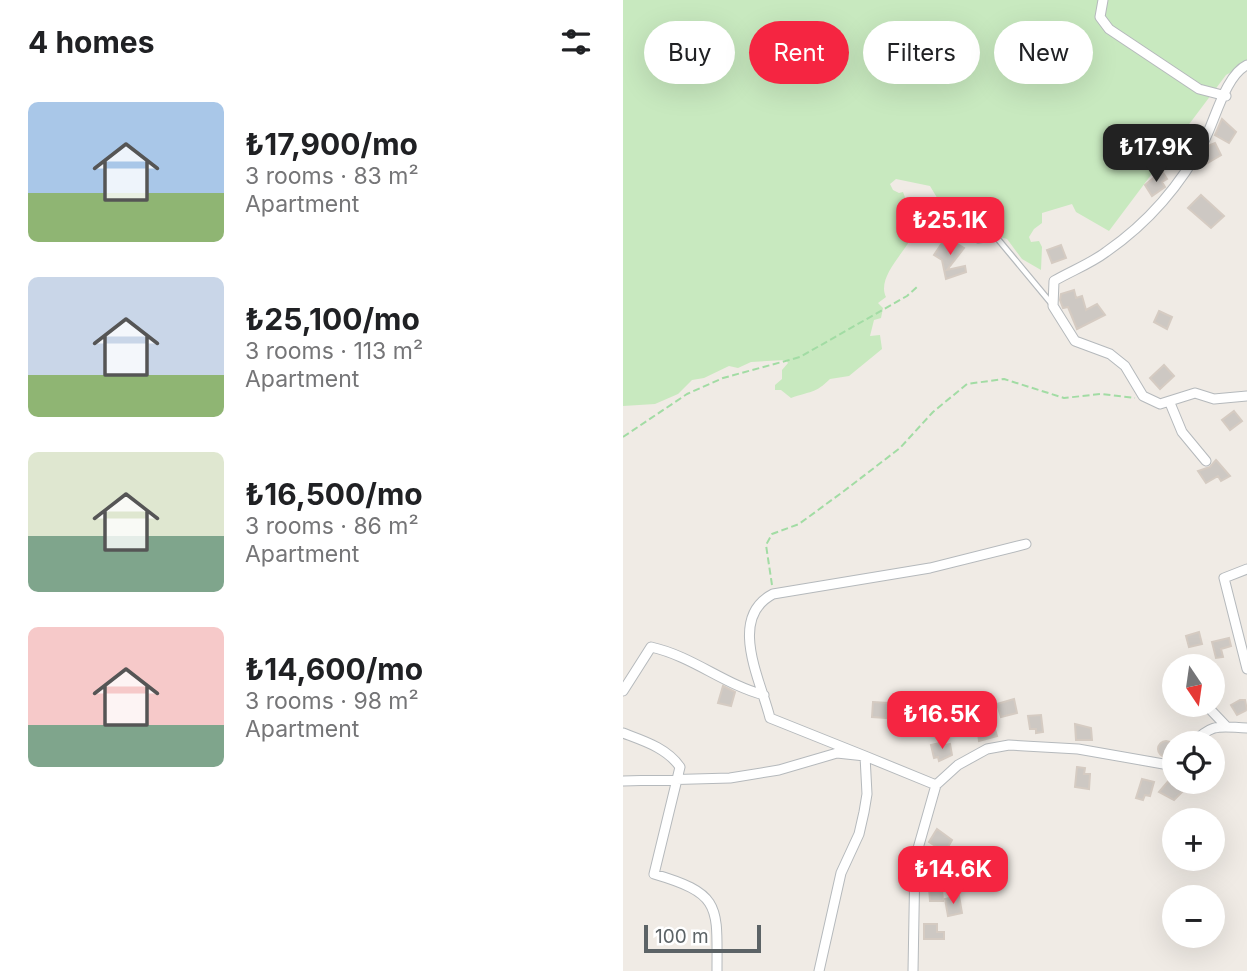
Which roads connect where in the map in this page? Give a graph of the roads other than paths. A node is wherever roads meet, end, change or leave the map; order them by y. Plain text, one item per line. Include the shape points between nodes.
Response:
1 (1100, 1) edge
2 (1247, 65) edge
3 (1226, 96) junction
4 (978, 240) dead end
5 (1053, 306) junction
6 (1247, 396) edge
7 (1170, 403) junction
8 (1206, 461) dead end
9 (1026, 544) dead end
10 (1247, 569) edge
11 (1247, 670) edge
12 (623, 691) edge
13 (764, 695) junction
14 (1218, 718) edge
15 (1226, 726) junction
16 (1247, 727) edge
17 (1204, 731) edge
18 (623, 733) edge
19 (865, 756) junction
20 (1162, 764) edge
21 (680, 779) junction
22 (623, 781) edge
23 (936, 785) junction
24 (717, 971) edge
25 (819, 971) edge
26 (913, 971) edge

1 - 3 street via 1100,16 1109,29 1199,89
2 - 3 street via 1233,75
3 - 5 street via 1173,190 1115,246 1054,281
4 - 5 lane via 997,238
5 - 7 street via 1075,341 1111,354 1125,366 1143,397
6 - 7 street via 1214,399 1195,393
7 - 8 street via 1182,432
9 - 13 street via 930,568 773,594 758,604 752,615 749,643
10 - 11 street via 1224,578
12 - 13 street via 651,647
13 - 19 street via 770,718
14 - 15 street
15 - 16 street
15 - 17 street
18 - 21 street via 674,757
19 - 21 street via 837,753 730,778
19 - 23 street
19 - 25 street via 867,794 859,834 841,873
20 - 23 street via 1078,749 997,746 958,765
21 - 22 street
21 - 24 street via 654,874 680,882 710,900 717,919
23 - 26 street via 915,859

